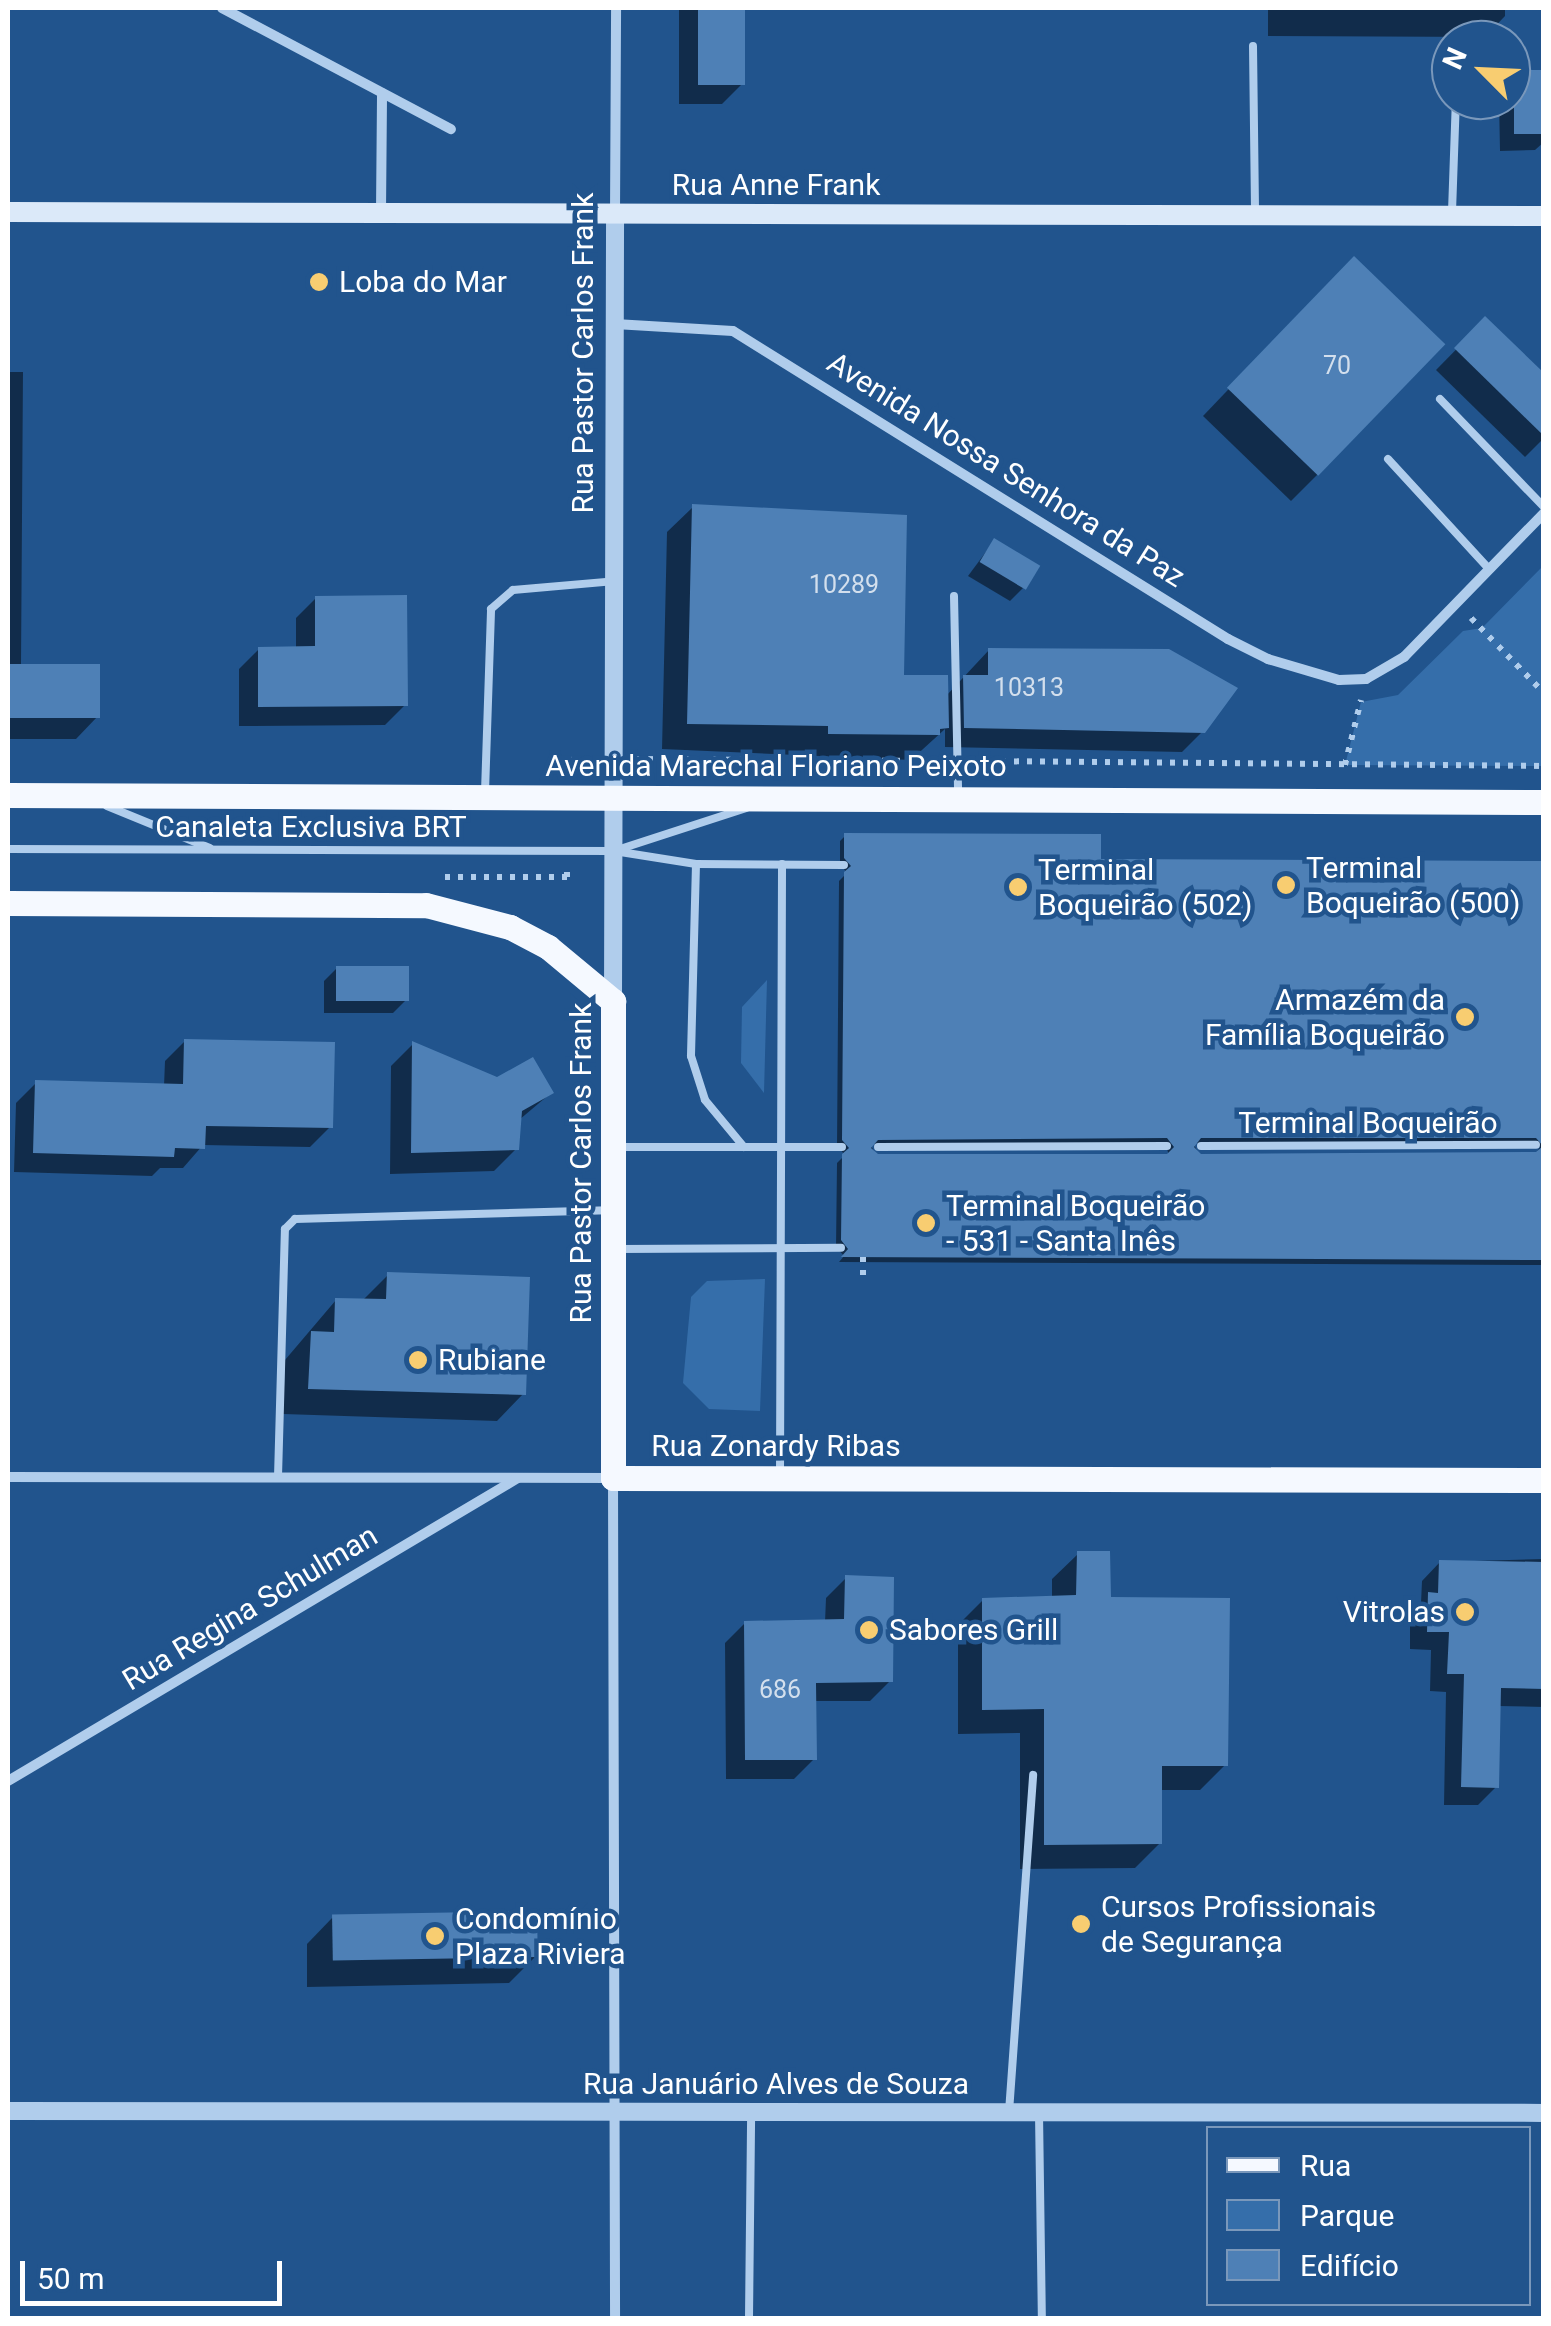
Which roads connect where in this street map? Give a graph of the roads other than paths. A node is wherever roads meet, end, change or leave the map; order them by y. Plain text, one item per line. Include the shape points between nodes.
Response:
1 (222, 8) edge
2 (616, 8) edge
3 (1254, 46) dead end
4 (382, 93) junction
5 (1455, 120) edge
6 (451, 129) dead end
7 (8, 212) edge
8 (382, 213) junction
9 (615, 214) junction
10 (1255, 216) junction
11 (1452, 216) junction
12 (1544, 216) edge
13 (615, 324) junction
14 (1440, 399) dead end
15 (1388, 460) dead end
16 (1544, 510) edge
17 (1489, 569) junction
18 (615, 581) junction
19 (954, 596) dead end
20 (8, 795) edge
21 (60, 795) junction
22 (485, 797) junction
23 (614, 798) junction
24 (774, 798) junction
25 (958, 799) junction
26 (1544, 802) edge
27 (8, 849) edge
28 (214, 850) junction
29 (614, 851) junction
30 (696, 864) junction
31 (782, 864) junction
32 (844, 864) dead end
33 (8, 902) edge
34 (613, 1001) junction
35 (1536, 1145) dead end
36 (781, 1146) junction
37 (842, 1146) dead end
38 (878, 1146) dead end
39 (1167, 1146) dead end
40 (1201, 1146) dead end
41 (614, 1147) junction
42 (744, 1147) junction
43 (613, 1210) junction
44 (780, 1248) junction
45 (841, 1248) dead end
46 (613, 1249) junction
47 (8, 1476) edge
48 (278, 1477) junction
49 (519, 1478) junction
50 (613, 1478) junction
51 (780, 1478) junction
52 (1544, 1480) edge
53 (1033, 1774) dead end
54 (8, 1781) edge
55 (8, 2111) edge
56 (615, 2112) junction
57 (752, 2112) junction
58 (1009, 2112) junction
59 (1039, 2112) junction
60 (1544, 2112) edge
61 (615, 2318) edge
62 (749, 2318) edge
63 (1042, 2318) edge

1 - 4 street
2 - 9 street, Rua Pastor Carlos Frank
3 - 10 lane
4 - 6 street
4 - 8 street
5 - 11 lane
7 - 8 main road, Rua Anne Frank
8 - 9 main road, Rua Anne Frank
9 - 10 main road, Rua Anne Frank
9 - 13 street, Rua Pastor Carlos Frank
10 - 11 main road, Rua Anne Frank
11 - 12 main road, Rua Anne Frank
13 - 17 street, Avenida Nossa Senhora da Paz via 733,331 1228,638 1306,673 1366,679 1404,657
13 - 18 street, Rua Pastor Carlos Frank
14 - 16 lane
15 - 17 lane
16 - 17 street
18 - 22 lane via 513,590 490,609
18 - 23 street, Rua Pastor Carlos Frank
19 - 25 lane
20 - 21 main road, Avenida Marechal Floriano Peixoto
21 - 22 main road, Avenida Marechal Floriano Peixoto
21 - 28 lane via 115,808
22 - 23 main road, Avenida Marechal Floriano Peixoto
23 - 24 main road, Avenida Marechal Floriano Peixoto
23 - 29 street, Rua Pastor Carlos Frank
24 - 25 main road, Avenida Marechal Floriano Peixoto
24 - 29 lane, Canaleta Exclusiva BRT
25 - 26 main road, Avenida Marechal Floriano Peixoto
27 - 28 lane, Canaleta Exclusiva BRT
28 - 29 lane, Canaleta Exclusiva BRT
29 - 30 lane, Canaleta Exclusiva BRT
29 - 34 street, Rua Pastor Carlos Frank
30 - 31 lane, Canaleta Exclusiva BRT
30 - 42 lane via 691,1056 705,1100
31 - 32 lane
31 - 36 lane
33 - 34 main road via 426,906 510,926 548,946
34 - 41 main road, Rua Pastor Carlos Frank
35 - 40 lane, Terminal Boqueirão
36 - 37 lane
36 - 42 lane
36 - 44 lane
38 - 39 lane
41 - 42 lane
41 - 43 main road, Rua Pastor Carlos Frank
43 - 46 main road, Rua Pastor Carlos Frank
43 - 48 lane via 295,1219 285,1229
44 - 45 lane
44 - 46 lane
44 - 51 lane
46 - 50 main road, Rua Pastor Carlos Frank
47 - 48 street, Rua Zonardy Ribas
48 - 49 street, Rua Zonardy Ribas
49 - 50 street, Rua Zonardy Ribas
49 - 54 street, Rua Regina Schulman
50 - 51 main road, Rua Zonardy Ribas
50 - 56 street, Rua Pastor Carlos Frank
51 - 52 main road, Rua Zonardy Ribas
53 - 58 lane
55 - 56 street, Rua Januário Alves de Souza
56 - 57 street, Rua Januário Alves de Souza
56 - 61 street, Rua Pastor Carlos Frank
57 - 58 street, Rua Januário Alves de Souza
57 - 62 lane
58 - 59 street, Rua Januário Alves de Souza
59 - 60 street, Rua Januário Alves de Souza
59 - 63 lane

